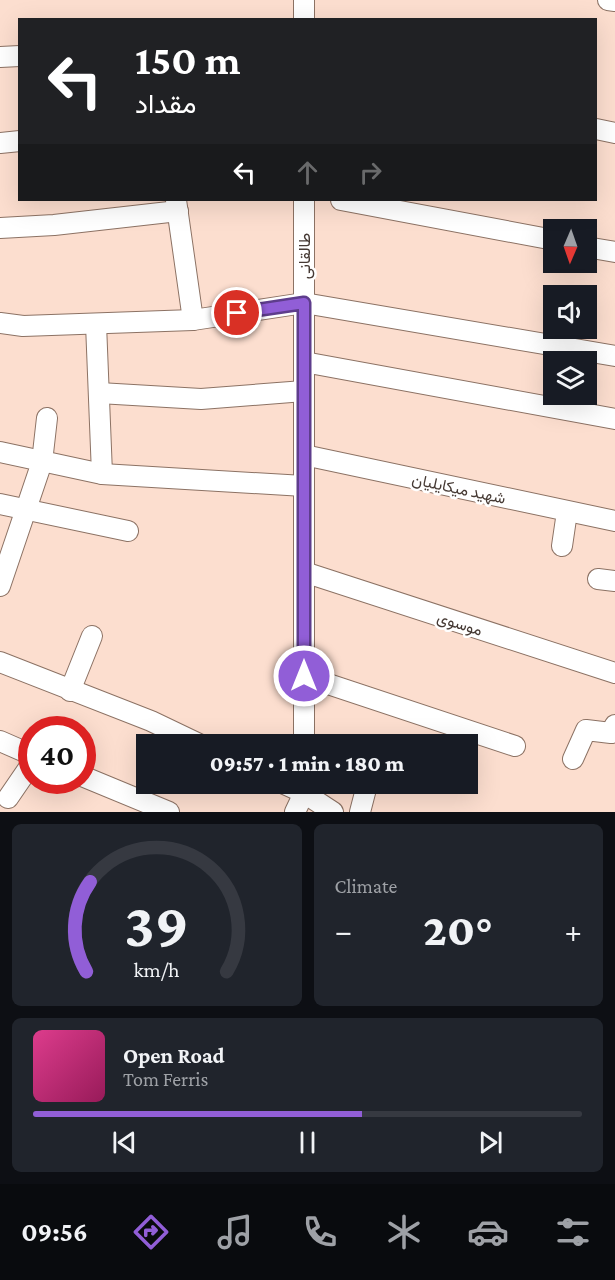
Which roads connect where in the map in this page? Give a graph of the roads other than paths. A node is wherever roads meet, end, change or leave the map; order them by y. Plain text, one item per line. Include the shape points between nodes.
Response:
1 (304, 0) edge
2 (608, 0) edge
3 (615, 2) edge
4 (304, 18) edge
5 (18, 56) edge
6 (0, 57) edge
7 (597, 129) edge
8 (615, 133) edge
9 (18, 141) edge
10 (0, 143) edge
11 (304, 201) edge
12 (346, 201) edge
13 (177, 205) edge
14 (0, 228) edge
15 (543, 238) edge
16 (597, 249) edge
17 (615, 252) edge
18 (304, 303) junction
19 (193, 320) junction
20 (0, 323) edge
21 (96, 324) junction
22 (615, 356) edge
23 (304, 362) junction
24 (304, 391) junction
25 (99, 393) junction
26 (47, 418) dead end
27 (615, 419) edge
28 (0, 452) edge
29 (304, 455) junction
30 (42, 462) junction
31 (102, 474) junction
32 (304, 486) junction
33 (0, 504) edge
34 (26, 511) junction
35 (567, 512) junction
36 (615, 521) edge
37 (128, 531) dead end
38 (562, 546) dead end
39 (304, 572) junction
40 (0, 586) edge
41 (92, 636) dead end
42 (0, 662) edge
43 (615, 673) edge
44 (304, 676) junction
45 (70, 691) junction
46 (615, 725) edge
47 (178, 734) edge
48 (304, 734) edge
49 (0, 741) edge
50 (515, 746) dead end
51 (18, 749) edge
52 (573, 759) dead end
53 (96, 782) edge
54 (18, 784) edge
55 (302, 794) edge
56 (311, 794) edge
57 (365, 794) edge
58 (8, 798) dead end
59 (169, 812) edge
60 (295, 812) edge
61 (333, 812) edge
62 (360, 812) edge

1 - 4 street
2 - 3 street
5 - 6 street
7 - 8 street
9 - 10 street
11 - 18 street, طالقانی
12 - 15 street
13 - 14 street via 54,225
13 - 19 street
16 - 17 street
18 - 19 street
18 - 22 street
18 - 23 street, طالقانی
19 - 21 street
20 - 21 street
21 - 25 street
23 - 24 street, طالقانی
23 - 27 street
24 - 25 street via 201,399
24 - 29 street, طالقانی
25 - 31 street
26 - 30 street
28 - 30 street
29 - 32 street, طالقانی
29 - 35 street, شهید میکایلیان
30 - 31 street
30 - 34 street
31 - 32 street
32 - 39 street, طالقانی
33 - 34 street
34 - 37 street
34 - 40 street
35 - 36 street, شهید میکایلیان
35 - 38 street
39 - 43 street, موسوی
39 - 44 street, طالقانی
41 - 45 street
42 - 45 street
44 - 48 street, طالقانی
44 - 50 street
45 - 47 street
46 - 52 street via 611,733 586,730
49 - 51 street
53 - 59 street
54 - 58 street
55 - 60 street
56 - 61 street
57 - 62 street

